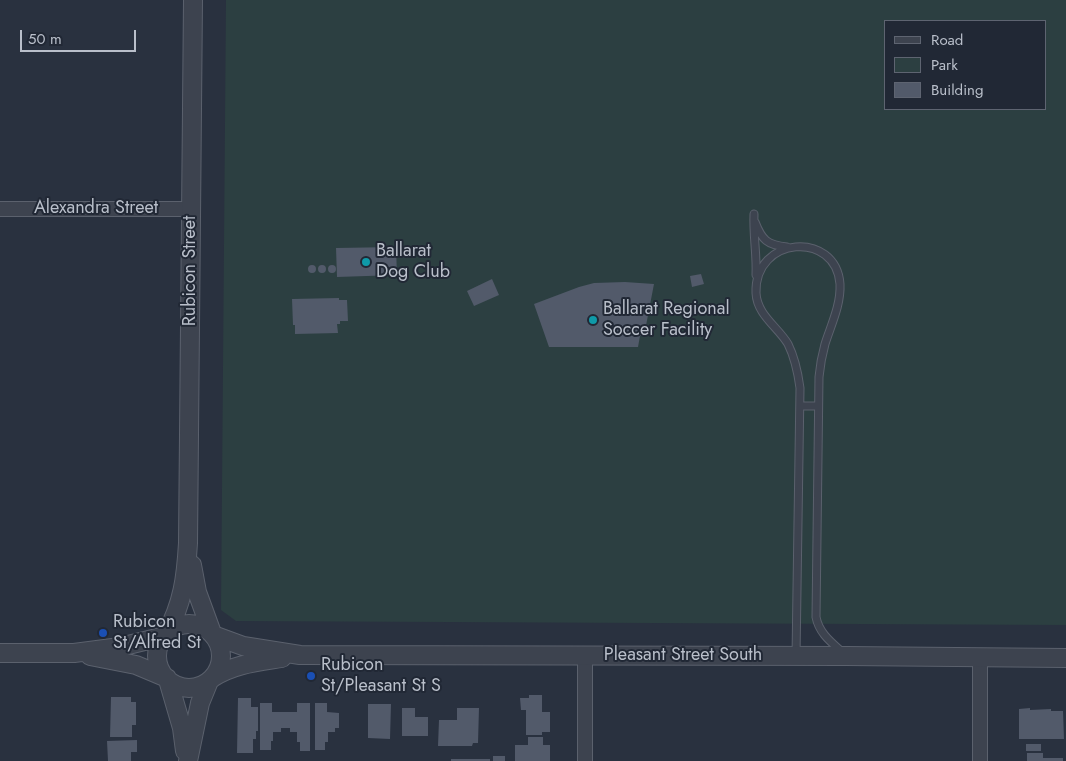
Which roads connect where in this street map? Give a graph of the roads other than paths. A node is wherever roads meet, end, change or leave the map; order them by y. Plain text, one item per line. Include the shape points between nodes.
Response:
1 (193, 0) edge
2 (191, 209) junction
3 (0, 210) edge
4 (788, 247) junction
5 (756, 283) junction
6 (800, 406) junction
7 (818, 406) junction
8 (188, 543) junction
9 (212, 634) junction
10 (165, 635) junction
11 (0, 653) edge
12 (74, 653) junction
13 (300, 655) junction
14 (585, 656) junction
15 (796, 656) junction
16 (846, 656) junction
17 (980, 658) junction
18 (1066, 658) edge
19 (167, 679) junction
20 (210, 680) junction
21 (187, 761) edge
22 (585, 761) edge
23 (980, 761) edge

1 - 2 street, Rubicon Street
2 - 3 street, Alexandra Street
2 - 8 street, Rubicon Street
4 - 5 lane via 766,260
4 - 5 lane via 764,240 754,214
4 - 7 lane via 808,247 820,252 837,271 840,283 840,297 822,356
5 - 6 lane via 758,304 794,358
6 - 7 lane
6 - 15 lane
7 - 16 lane via 816,617 826,638
8 - 9 street, Rubicon Street via 197,592
8 - 10 street, Rubicon Street via 184,589 178,611
9 - 10 street via 203,627 189,624 178,626
9 - 13 street, Pleasant Street South via 242,646
9 - 20 street via 219,644 221,657 219,667
10 - 12 street via 120,647
10 - 19 street via 159,645 158,659 160,670
11 - 12 street
12 - 19 street via 136,665
13 - 14 street, Pleasant Street South
13 - 20 street, Pleasant Street South via 236,666
14 - 15 street, Pleasant Street South
14 - 22 street
15 - 16 street, Pleasant Street South
16 - 17 street, Pleasant Street South
17 - 18 street, Pleasant Street South
17 - 23 street
19 - 20 street via 189,688
19 - 21 street via 182,728
20 - 21 street via 198,711

